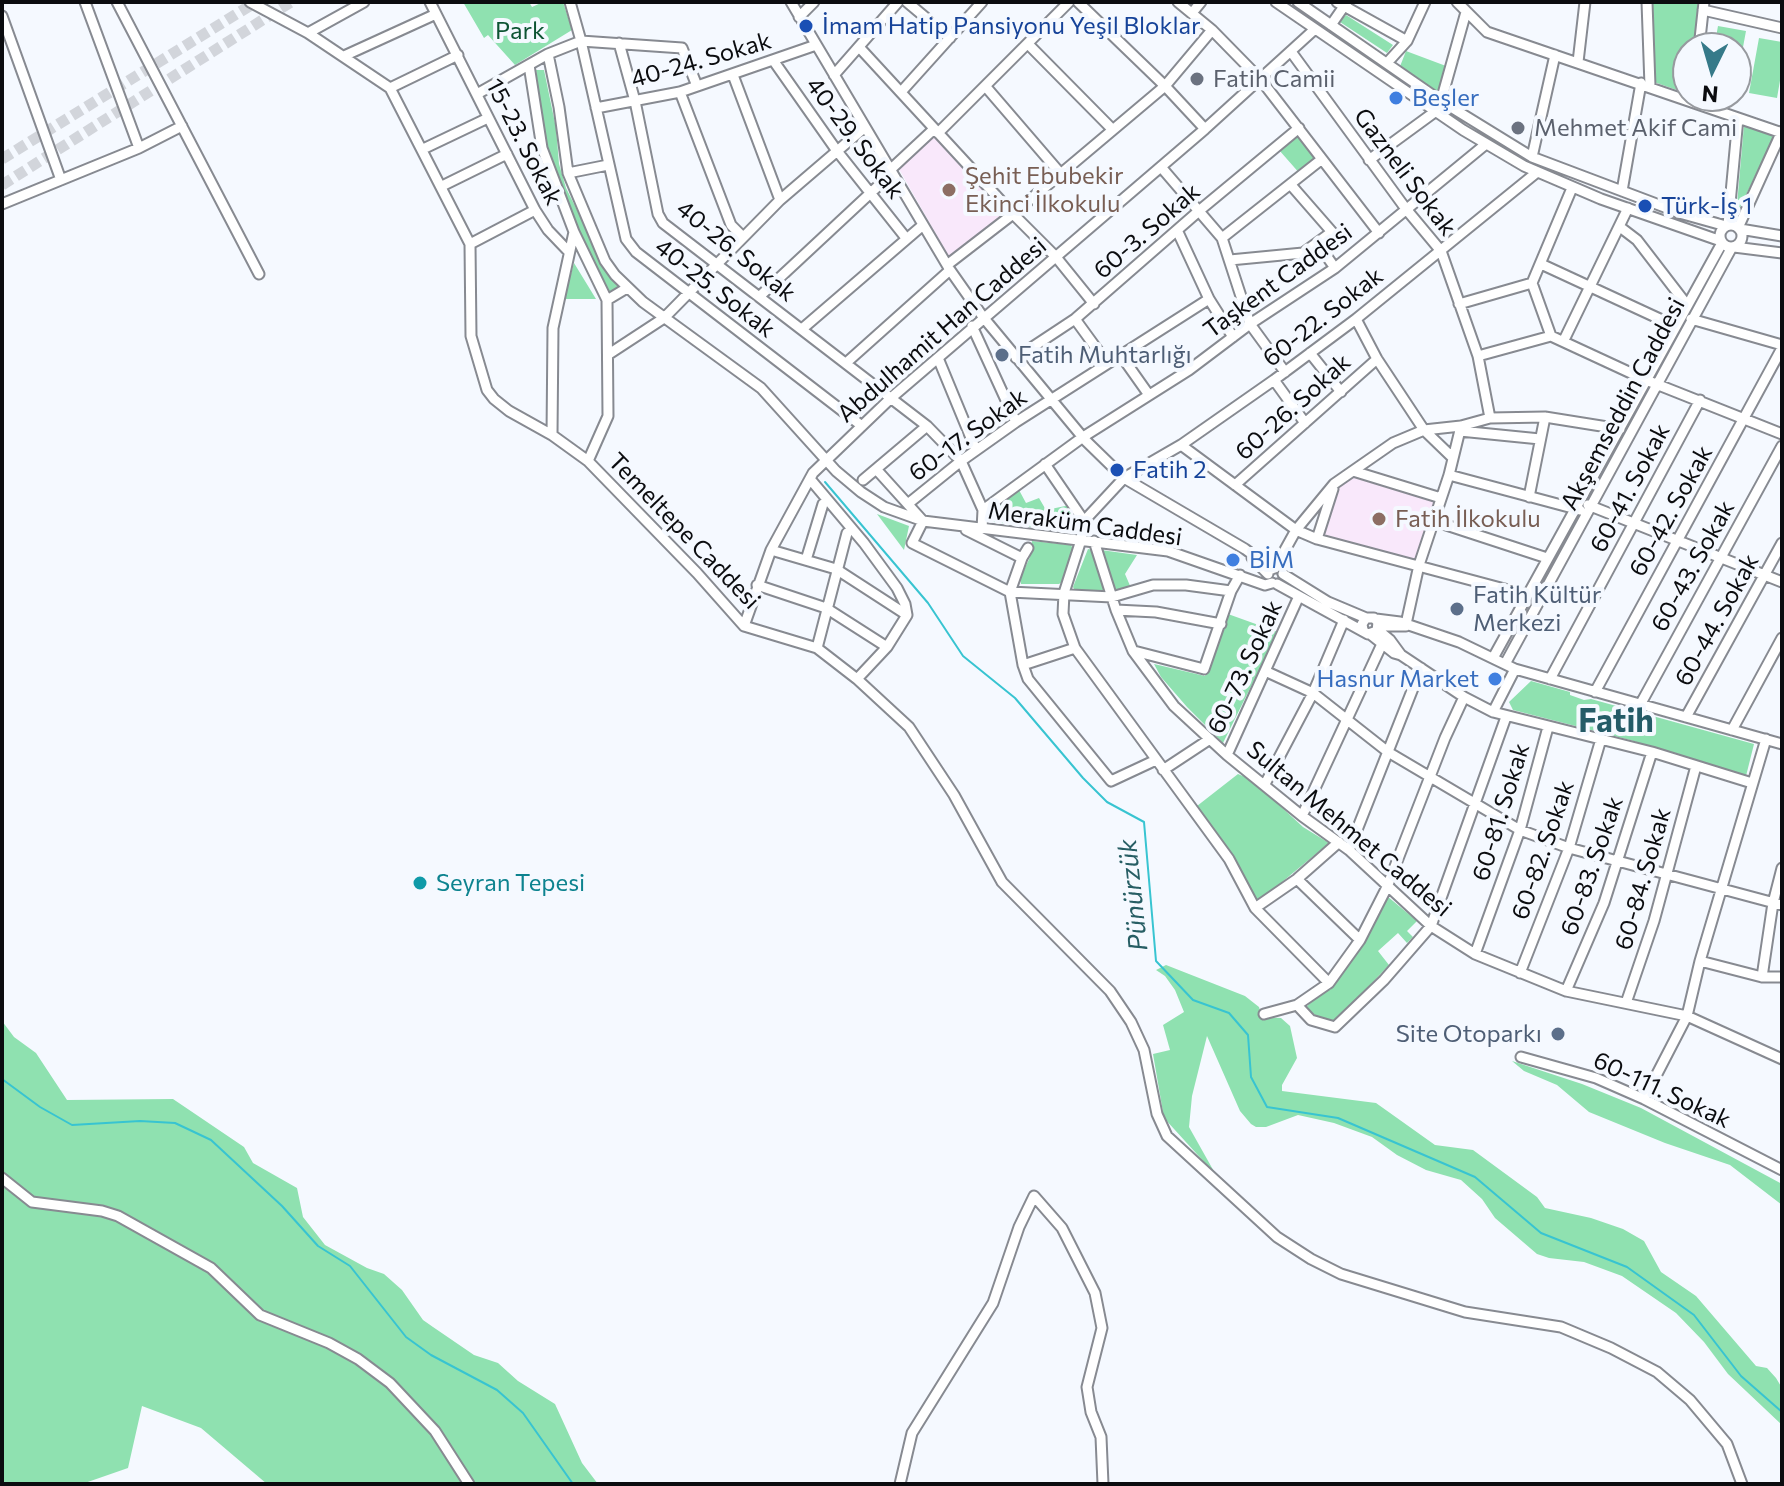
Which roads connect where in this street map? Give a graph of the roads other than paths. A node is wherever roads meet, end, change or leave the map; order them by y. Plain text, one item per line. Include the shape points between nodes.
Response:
1 (85, 2) edge
2 (117, 2) edge
3 (250, 2) edge
4 (364, 2) edge
5 (430, 2) edge
6 (570, 2) edge
7 (791, 2) edge
8 (814, 2) edge
9 (898, 2) edge
10 (907, 2) edge
11 (982, 2) edge
12 (1069, 2) edge
13 (1078, 2) edge
14 (1178, 2) edge
15 (1201, 2) edge
16 (1276, 2) edge
17 (1298, 2) edge
18 (1425, 2) edge
19 (1457, 2) edge
20 (1585, 2) edge
21 (1647, 2) edge
22 (1343, 4) edge
23 (1703, 6) edge
24 (1466, 12) junction
25 (1192, 13) junction
26 (436, 14) junction
27 (2, 16) edge
28 (799, 17) junction
29 (1331, 25) junction
30 (1782, 28) edge
31 (1315, 29) junction
32 (1212, 30) junction
33 (1701, 32) edge
34 (308, 33) junction
35 (950, 38) junction
36 (581, 41) junction
37 (1407, 41) junction
38 (619, 43) junction
39 (1028, 44) junction
40 (816, 45) junction
41 (859, 47) junction
42 (1292, 53) junction
43 (548, 54) junction
44 (458, 55) junction
45 (1555, 55) junction
46 (344, 56) junction
47 (773, 60) junction
48 (1578, 62) junction
49 (1387, 63) junction
50 (529, 65) junction
51 (733, 75) junction
52 (834, 75) junction
53 (1261, 80) junction
54 (1646, 84) junction
55 (697, 86) junction
56 (1165, 86) junction
57 (986, 87) junction
58 (390, 88) junction
59 (680, 92) junction
60 (901, 92) junction
61 (1672, 92) edge
62 (477, 94) junction
63 (635, 101) junction
64 (1441, 101) junction
65 (596, 108) junction
66 (1436, 111) junction
67 (1724, 112) edge
68 (488, 118) junction
69 (1738, 118) junction
70 (182, 126) junction
71 (864, 128) junction
72 (1299, 128) junction
73 (1112, 129) junction
74 (1205, 129) junction
75 (936, 131) junction
76 (1782, 132) edge
77 (1486, 144) junction
78 (139, 148) junction
79 (423, 149) junction
80 (837, 151) junction
81 (507, 154) junction
82 (1532, 157) junction
83 (1322, 159) junction
84 (1369, 160) junction
85 (608, 165) junction
86 (1161, 167) junction
87 (891, 172) junction
88 (568, 173) junction
89 (1060, 173) junction
90 (1536, 173) junction
91 (61, 180) junction
92 (1291, 185) junction
93 (442, 186) junction
94 (1572, 188) junction
95 (1622, 191) junction
96 (871, 193) junction
97 (780, 200) junction
98 (2, 204) edge
99 (1628, 208) junction
100 (1406, 209) junction
101 (535, 210) junction
102 (1200, 210) junction
103 (1013, 214) junction
104 (923, 225) junction
105 (1620, 227) junction
106 (1733, 227) junction
107 (1177, 230) junction
108 (574, 232) junction
109 (1379, 233) junction
110 (1782, 236) edge
111 (743, 237) junction
112 (906, 238) junction
113 (1222, 238) junction
114 (470, 244) junction
115 (1318, 244) junction
116 (1727, 244) junction
117 (1441, 251) junction
118 (569, 252) junction
119 (1782, 253) edge
120 (1056, 257) junction
121 (1230, 260) junction
122 (718, 263) junction
123 (1541, 264) junction
124 (949, 268) junction
125 (1335, 268) junction
126 (259, 274) dead end
127 (1532, 283) junction
128 (1590, 286) junction
129 (627, 288) junction
130 (688, 291) junction
131 (760, 296) junction
132 (1209, 299) junction
133 (607, 300) junction
134 (1094, 304) junction
135 (1459, 304) junction
136 (1687, 305) junction
137 (983, 317) junction
138 (664, 318) junction
139 (1075, 319) junction
140 (1356, 319) junction
141 (1691, 319) junction
142 (1250, 324) junction
143 (972, 326) junction
144 (1675, 326) junction
145 (802, 329) junction
146 (1551, 336) junction
147 (1233, 337) junction
148 (1564, 340) junction
149 (1782, 347) edge
150 (1310, 353) junction
151 (609, 354) junction
152 (1120, 354) junction
153 (1478, 356) junction
154 (938, 358) junction
155 (1016, 358) junction
156 (1377, 359) junction
157 (846, 363) junction
158 (1107, 363) junction
159 (1285, 372) junction
160 (1274, 380) junction
161 (1646, 380) junction
162 (1657, 384) junction
163 (1341, 392) junction
164 (1149, 395) junction
165 (891, 398) junction
166 (1051, 399) junction
167 (1700, 400) junction
168 (1545, 417) junction
169 (1490, 418) junction
170 (1744, 418) junction
171 (1016, 422) junction
172 (1305, 423) junction
173 (862, 426) junction
174 (927, 426) junction
175 (1460, 428) junction
176 (1620, 429) junction
177 (1424, 430) junction
178 (1782, 434) edge
179 (552, 435) junction
180 (1083, 437) junction
181 (1540, 439) junction
182 (1181, 445) junction
183 (1782, 446) edge
184 (976, 450) junction
185 (1453, 458) junction
186 (588, 461) junction
187 (826, 461) junction
188 (961, 461) junction
189 (1045, 464) junction
190 (876, 469) junction
191 (1353, 471) junction
192 (1449, 475) junction
193 (812, 476) junction
194 (1124, 478) junction
195 (863, 480) dead end
196 (1334, 484) junction
197 (1235, 485) junction
198 (1529, 497) junction
199 (1441, 498) junction
200 (909, 503) junction
201 (823, 504) dead end
202 (1578, 505) junction
203 (1589, 509) junction
204 (983, 510) junction
205 (923, 521) junction
206 (1084, 521) junction
207 (1434, 521) junction
208 (1634, 524) junction
209 (959, 527) junction
210 (982, 529) junction
211 (1296, 530) junction
212 (847, 533) dead end
213 (1317, 539) junction
214 (1081, 540) junction
215 (1094, 541) junction
216 (1678, 541) junction
217 (1782, 543) edge
218 (1028, 548) dead end
219 (1245, 549) junction
220 (771, 550) junction
221 (1721, 557) junction
222 (1022, 558) junction
223 (1547, 558) junction
224 (1254, 559) junction
225 (806, 560) junction
226 (1419, 565) junction
227 (836, 569) junction
228 (1242, 575) junction
229 (1273, 575) junction
230 (1764, 575) junction
231 (1782, 582) edge
232 (757, 585) junction
233 (1231, 591) junction
234 (1010, 592) junction
235 (1064, 593) junction
236 (1527, 595) junction
237 (1299, 596) junction
238 (1112, 597) junction
239 (826, 608) junction
240 (1116, 610) junction
241 (907, 615) junction
242 (1344, 620) junction
243 (1221, 624) junction
244 (1408, 625) junction
245 (744, 626) junction
246 (1372, 626) junction
247 (1782, 638) edge
248 (1382, 644) junction
249 (887, 647) junction
250 (817, 648) junction
251 (1075, 648) junction
252 (1133, 651) junction
253 (1401, 655) junction
254 (1493, 658) junction
255 (1023, 665) junction
256 (1510, 667) junction
257 (1421, 668) junction
258 (1265, 671) junction
259 (857, 679) junction
260 (1550, 679) junction
261 (1595, 692) junction
262 (1313, 693) junction
263 (1464, 697) junction
264 (1640, 705) junction
265 (1493, 712) junction
266 (1506, 717) junction
267 (1686, 717) junction
268 (1346, 719) junction
269 (1548, 727) junction
270 (1732, 730) junction
271 (1210, 739) junction
272 (1601, 739) junction
273 (1766, 739) junction
274 (1782, 744) edge
275 (1388, 752) junction
276 (1652, 752) junction
277 (1227, 755) junction
278 (1156, 760) junction
279 (1696, 766) junction
280 (1163, 770) junction
281 (1431, 780) junction
282 (1752, 783) junction
283 (1265, 784) junction
284 (1473, 805) junction
285 (1302, 816) junction
286 (1520, 830) junction
287 (1339, 842) junction
288 (1569, 848) junction
289 (1349, 850) junction
290 (1617, 860) junction
291 (1782, 868) edge
292 (1667, 875) junction
293 (1297, 879) junction
294 (1387, 887) junction
295 (1721, 889) junction
296 (1778, 904) edge
297 (1255, 908) junction
298 (1431, 926) junction
299 (1360, 940) junction
300 (1475, 954) junction
301 (1700, 961) junction
302 (1520, 973) junction
303 (1762, 977) junction
304 (1782, 977) edge
305 (1329, 983) junction
306 (1566, 991) junction
307 (1626, 1003) junction
308 (1297, 1005) junction
309 (1264, 1014) dead end
310 (1687, 1016) junction
311 (1521, 1057) dead end
312 (1782, 1059) edge
313 (1644, 1099) junction
314 (1782, 1170) edge
315 (2, 1178) edge
316 (469, 1484) edge
317 (900, 1484) edge
318 (1103, 1484) edge
319 (1742, 1484) edge

1 - 78 street
2 - 70 street
3 - 34 street, Temeltepe Caddesi
4 - 34 street
5 - 26 street, 15-23. Sokak
6 - 36 street, 40-25. Sokak
7 - 28 street
8 - 28 street
9 - 41 street
10 - 35 street
11 - 35 street
12 - 39 street
13 - 56 street
14 - 25 street
15 - 25 street
16 - 31 street
17 - 29 street
18 - 37 street
19 - 24 street
20 - 48 street
21 - 54 street
22 - 29 street
22 - 37 street
23 - 30 street
23 - 33 street
24 - 45 street via 1487,32
24 - 64 street
25 - 32 street
26 - 44 street, 15-23. Sokak
26 - 46 street
27 - 91 street
28 - 40 street
29 - 49 street
31 - 42 street, Abdulhamit Han Caddesi
31 - 66 street
32 - 53 street
32 - 56 street
34 - 46 street, Temeltepe Caddesi
35 - 60 street
36 - 38 street
36 - 43 street
36 - 65 street, 40-25. Sokak
37 - 49 street
38 - 55 street via 682,48
38 - 63 street, 40-26. Sokak
39 - 57 street
39 - 73 street
40 - 47 street, 40-24. Sokak
40 - 52 street
41 - 52 street
41 - 60 street
42 - 53 street, Abdulhamit Han Caddesi
42 - 84 street, Gazneli Sokak
43 - 50 street
43 - 88 street, Meraküm Caddesi
44 - 58 street
44 - 62 street, 15-23. Sokak
45 - 48 street
45 - 82 street
46 - 58 street, Temeltepe Caddesi
47 - 51 street, 40-24. Sokak
47 - 80 street, 40-29. Sokak
48 - 54 street
49 - 64 street
50 - 62 street
50 - 108 street via 542,148
51 - 55 street, 40-24. Sokak
51 - 97 street
52 - 71 street
53 - 72 street
53 - 74 street, Abdulhamit Han Caddesi
54 - 61 street
54 - 95 street
55 - 59 street, 40-24. Sokak
56 - 73 street
56 - 74 street
57 - 75 street
57 - 89 street
58 - 79 street, Temeltepe Caddesi
59 - 63 street, 40-24. Sokak
59 - 111 street via 731,225
60 - 75 street
62 - 68 street, 15-23. Sokak
63 - 65 street, 40-24. Sokak
63 - 122 street, 40-26. Sokak via 658,214 673,232
64 - 82 street
65 - 85 street, 40-25. Sokak
66 - 77 street
66 - 84 street
67 - 69 street
68 - 79 street
68 - 81 street, 15-23. Sokak
69 - 76 street
69 - 106 street
70 - 78 street
70 - 126 street
71 - 80 street
71 - 87 street
72 - 83 street
72 - 102 street, 60-3. Sokak
73 - 89 street
74 - 86 street, Abdulhamit Han Caddesi
75 - 87 street
75 - 103 street
76 - 106 street
77 - 90 street
77 - 100 street, Taşkent Caddesi
78 - 91 street
79 - 93 street, Temeltepe Caddesi
80 - 96 street, 40-29. Sokak
80 - 97 street
81 - 93 street
81 - 101 street, 15-23. Sokak
82 - 95 street
83 - 92 street
83 - 109 street
84 - 100 street, Gazneli Sokak
85 - 88 street
85 - 130 street, 40-25. Sokak via 626,239
86 - 102 street
86 - 120 street, Abdulhamit Han Caddesi
87 - 96 street
87 - 104 street
88 - 129 street, Meraküm Caddesi via 605,261
89 - 103 street
90 - 94 street
90 - 117 street, 60-22. Sokak
91 - 98 street
92 - 113 street
92 - 115 street via 1332,232
93 - 114 street, Temeltepe Caddesi
94 - 99 street
94 - 123 street
95 - 106 street
96 - 112 street, 40-29. Sokak
96 - 131 street
97 - 111 street
99 - 105 street
99 - 116 street
100 - 109 street, Taşkent Caddesi
100 - 117 street, Gazneli Sokak
101 - 114 street
101 - 118 street, 15-23. Sokak
102 - 107 street, 60-3. Sokak
102 - 113 street
103 - 120 street
103 - 124 street
104 - 112 street
104 - 124 street
105 - 128 street
105 - 136 street via 1637,240
106 - 110 street
106 - 116 street via 1720,233
106 - 116 street via 1741,240
107 - 132 street
107 - 134 street, 60-3. Sokak
108 - 118 street
108 - 133 street
109 - 125 street, Taşkent Caddesi
111 - 122 street
112 - 145 street
113 - 121 street
114 - 179 street, Temeltepe Caddesi via 471,336 487,390 509,411
115 - 121 street via 1303,253
115 - 125 street
116 - 119 street
116 - 136 street, Akşemseddin Caddesi
116 - 141 street, Akşemseddin Caddesi
117 - 135 street, Gazneli Sokak
117 - 140 street, 60-22. Sokak
118 - 179 street via 553,328
120 - 134 street
120 - 137 street, Abdulhamit Han Caddesi
121 - 142 street
122 - 130 street
122 - 131 street, 40-26. Sokak
123 - 127 street
123 - 128 street
124 - 137 street
124 - 157 street
125 - 142 street, Taşkent Caddesi
127 - 135 street
127 - 146 street
128 - 144 street
128 - 148 street
129 - 133 street
129 - 138 street, Meraküm Caddesi
130 - 138 street
130 - 173 street, 40-25. Sokak
131 - 145 street, 40-26. Sokak
132 - 147 street
132 - 152 street, 60-17. Sokak
133 - 151 street
134 - 139 street, 60-3. Sokak
135 - 153 street, Gazneli Sokak
136 - 144 street, Akşemseddin Caddesi
137 - 143 street, Abdulhamit Han Caddesi
137 - 155 street
138 - 151 street
138 - 187 street, Meraküm Caddesi via 761,388
139 - 155 street, 60-3. Sokak
139 - 158 street
140 - 150 street, 60-22. Sokak
140 - 156 street
141 - 149 street
141 - 162 street, Akşemseddin Caddesi
142 - 147 street, Taşkent Caddesi
142 - 159 street
143 - 154 street, Abdulhamit Han Caddesi
143 - 171 street
144 - 161 street, Akşemseddin Caddesi
145 - 157 street, 40-26. Sokak
146 - 148 street
146 - 153 street
147 - 164 street, Taşkent Caddesi
148 - 161 street
149 - 170 street, 60-42. Sokak
150 - 159 street, 60-22. Sokak
150 - 163 street
151 - 186 street via 608,416
152 - 158 street, 60-17. Sokak
152 - 164 street
153 - 169 street, Gazneli Sokak
154 - 165 street, Abdulhamit Han Caddesi
154 - 184 street
155 - 166 street
156 - 163 street, 60-26. Sokak
156 - 177 street
157 - 165 street, 40-26. Sokak
158 - 166 street, 60-17. Sokak
159 - 160 street, 60-22. Sokak
160 - 172 street
160 - 182 street, 60-22. Sokak
161 - 162 street
161 - 176 street, Akşemseddin Caddesi
162 - 167 street
162 - 203 street, Akşemseddin Caddesi
163 - 172 street, 60-26. Sokak
164 - 180 street, Taşkent Caddesi
165 - 173 street, Abdulhamit Han Caddesi
165 - 174 street, 40-26. Sokak
166 - 171 street, 60-17. Sokak
166 - 180 street
167 - 170 street
167 - 208 street, 60-41. Sokak
168 - 169 street
168 - 176 street
168 - 181 street
169 - 175 street
170 - 178 street
170 - 216 street, 60-42. Sokak
171 - 184 street, 60-17. Sokak
172 - 197 street, 60-26. Sokak
173 - 187 street, Abdulhamit Han Caddesi
174 - 188 street, 40-26. Sokak
174 - 190 street
175 - 177 street
175 - 181 street
175 - 185 street
176 - 202 street, Akşemseddin Caddesi
177 - 185 street
177 - 191 street via 1393,443
179 - 186 street, Temeltepe Caddesi
180 - 189 street, Taşkent Caddesi
180 - 194 street
181 - 198 street
182 - 194 street, 60-22. Sokak
182 - 197 street
183 - 221 street, 60-43. Sokak
184 - 188 street, 60-17. Sokak
185 - 192 street
186 - 245 street, Temeltepe Caddesi
187 - 193 street, Abdulhamit Han Caddesi
187 - 205 street, Meraküm Caddesi via 884,507
188 - 200 street, 60-17. Sokak
188 - 204 street, 40-26. Sokak
189 - 204 street, Taşkent Caddesi
189 - 206 street
190 - 195 street
190 - 200 street
191 - 196 street
191 - 199 street
192 - 198 street
192 - 199 street
193 - 220 street, Abdulhamit Han Caddesi
193 - 241 street via 897,588
194 - 206 street, 60-22. Sokak
194 - 219 street
196 - 211 street
196 - 213 street
197 - 211 street
198 - 202 street
199 - 207 street
200 - 205 street
201 - 225 street
202 - 203 street
202 - 223 street, Akşemseddin Caddesi
203 - 208 street
203 - 256 street, Akşemseddin Caddesi
204 - 210 street
205 - 209 street, Meraküm Caddesi
205 - 234 street via 912,543
206 - 214 street
207 - 223 street
207 - 226 street
208 - 216 street
208 - 260 street, 60-41. Sokak
209 - 210 street, Meraküm Caddesi
209 - 222 street
210 - 214 street, Meraküm Caddesi
211 - 213 street
211 - 229 street
212 - 227 street
213 - 226 street
214 - 215 street, Meraküm Caddesi
214 - 235 street
215 - 228 street, Meraküm Caddesi via 1168,551
215 - 238 street, Sultan Mehmet Caddesi
216 - 221 street
216 - 261 street, 60-42. Sokak
217 - 230 street, 60-44. Sokak
218 - 222 street
219 - 224 street
219 - 229 street
220 - 225 street
220 - 232 street, Abdulhamit Han Caddesi
221 - 230 street
221 - 264 street, 60-43. Sokak
222 - 234 street
223 - 236 street, Akşemseddin Caddesi
224 - 228 street via 1253,570
224 - 229 street
225 - 227 street
226 - 236 street
226 - 244 street
227 - 239 street
227 - 241 street
228 - 229 street, Meraküm Caddesi via 1265,585
228 - 233 street
229 - 237 street, Meraküm Caddesi
229 - 246 street, Meraküm Caddesi
230 - 231 street
230 - 267 street, 60-44. Sokak
232 - 239 street
232 - 245 street, Abdulhamit Han Caddesi
233 - 238 street via 1153,585
233 - 243 street
234 - 235 street
234 - 255 street
235 - 238 street
235 - 251 street via 1063,614
236 - 254 street, Akşemseddin Caddesi
237 - 242 street, Meraküm Caddesi
237 - 258 street, 60-73. Sokak
238 - 240 street, Sultan Mehmet Caddesi
239 - 249 street
239 - 250 street
240 - 243 street
240 - 252 street, Sultan Mehmet Caddesi
241 - 249 street
242 - 246 street, Meraküm Caddesi
242 - 262 street
243 - 252 street via 1204,669
244 - 246 street
244 - 254 street
245 - 250 street, Temeltepe Caddesi
246 - 248 street
246 - 253 street
247 - 270 street
248 - 253 street
248 - 268 street
249 - 259 street
250 - 259 street, Temeltepe Caddesi
251 - 255 street
251 - 278 street
252 - 271 street, Sultan Mehmet Caddesi via 1174,706
253 - 257 street
254 - 256 street
255 - 278 street via 1028,679 1111,781
256 - 260 street
256 - 265 street, Akşemseddin Caddesi
257 - 263 street
257 - 275 street
258 - 262 street
258 - 277 street, 60-73. Sokak
259 - 319 street, Temeltepe Caddesi via 909,727 1002,882 1120,1005 1144,1050 1167,1136 1253,1218 1341,1274 1465,1312 1561,1327 1657,1372 1690,1400 1727,1444
260 - 261 street
261 - 264 street
262 - 268 street
262 - 283 street
263 - 265 street
263 - 281 street
264 - 267 street
265 - 266 street
266 - 269 street
266 - 284 street
267 - 270 street
268 - 275 street
268 - 285 street
269 - 272 street
269 - 286 street, 60-81. Sokak
270 - 273 street
271 - 277 street, Sultan Mehmet Caddesi
271 - 280 street
272 - 276 street
272 - 288 street, 60-82. Sokak
273 - 274 street
273 - 282 street
275 - 281 street
275 - 289 street
276 - 279 street
276 - 290 street, 60-83. Sokak
277 - 283 street, Sultan Mehmet Caddesi
278 - 280 street
279 - 282 street
279 - 292 street, 60-84. Sokak
280 - 297 street via 1229,859
281 - 284 street
281 - 294 street
282 - 295 street
283 - 285 street, Sultan Mehmet Caddesi
284 - 286 street
284 - 298 street
285 - 287 street, Sultan Mehmet Caddesi
286 - 288 street
286 - 300 street, 60-81. Sokak
287 - 289 street, Sultan Mehmet Caddesi
287 - 293 street
288 - 290 street
288 - 302 street, 60-82. Sokak
289 - 294 street, Sultan Mehmet Caddesi
290 - 292 street
290 - 306 street, 60-83. Sokak
291 - 296 street
292 - 295 street
292 - 307 street, 60-84. Sokak
293 - 297 street
293 - 299 street
294 - 298 street, Sultan Mehmet Caddesi
294 - 299 street
295 - 296 street
295 - 301 street
296 - 303 street
297 - 305 street
298 - 300 street, Sultan Mehmet Caddesi
298 - 308 street via 1335,1027 1311,1020
299 - 305 street
300 - 302 street, Sultan Mehmet Caddesi
301 - 303 street
301 - 310 street
302 - 306 street, Sultan Mehmet Caddesi
303 - 304 street
305 - 308 street
306 - 307 street, Sultan Mehmet Caddesi
307 - 310 street, Sultan Mehmet Caddesi
308 - 309 street
310 - 312 street, Sultan Mehmet Caddesi
310 - 313 street
311 - 313 street, 60-111. Sokak via 1596,1078
313 - 314 street, 60-111. Sokak
315 - 316 street via 32,1202 118,1216 211,1268 260,1315 358,1359 390,1383 435,1431
317 - 318 street via 912,1433 993,1303 1034,1196 1062,1228 1095,1293 1102,1328 1087,1387 1101,1437

